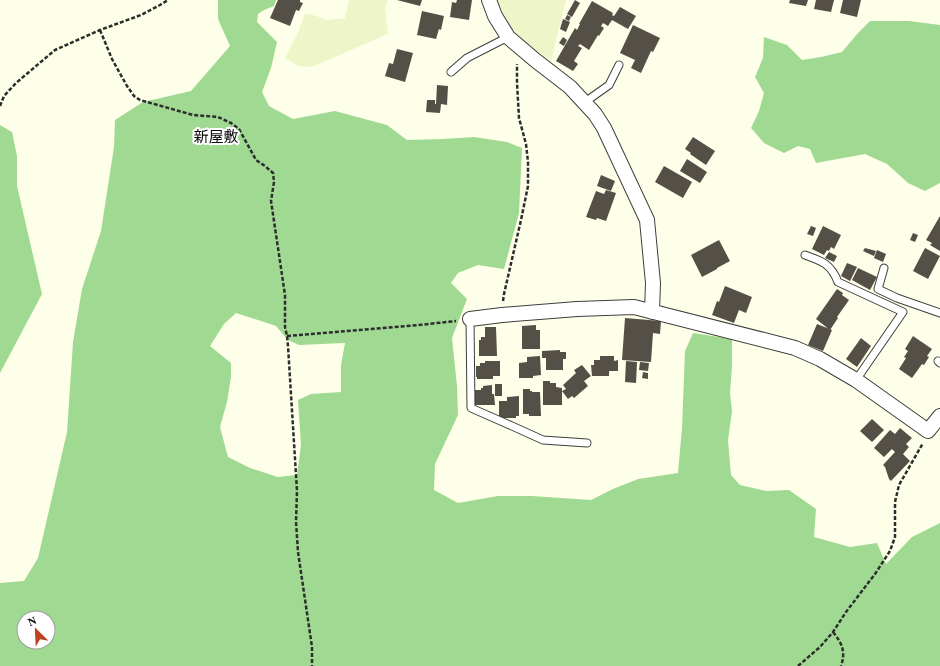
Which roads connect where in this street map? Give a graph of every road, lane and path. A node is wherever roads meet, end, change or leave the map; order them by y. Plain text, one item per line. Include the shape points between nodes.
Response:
1 (168, 0) edge
2 (489, 0) edge
3 (100, 30) junction
4 (511, 40) junction
5 (619, 65) dead end
6 (451, 72) dead end
7 (585, 102) junction
8 (0, 106) edge
9 (805, 255) dead end
10 (884, 268) dead end
11 (652, 312) junction
12 (940, 313) edge
13 (502, 315) junction
14 (470, 319) junction
15 (287, 336) junction
16 (856, 380) junction
17 (940, 416) edge
18 (928, 431) junction
19 (587, 443) dead end
20 (833, 632) junction
21 (312, 666) edge
22 (798, 666) edge
23 (841, 666) edge

1 - 3 path via 141,15
2 - 4 street via 495,16
3 - 8 path via 55,50 16,83 4,96
3 - 15 path via 112,59 134,96 193,115 218,118 232,123 239,129 256,160 273,174 271,201 285,295
4 - 6 lane via 467,58
4 - 7 street
4 - 13 path via 517,64 516,83 526,144 528,186 504,294
5 - 7 lane via 609,85
7 - 11 street via 604,128 647,220 653,283
9 - 16 lane via 831,268 838,282 903,312
10 - 12 lane via 878,289
11 - 13 street via 634,307
11 - 16 street via 795,348 820,358
13 - 14 street
14 - 15 path
14 - 19 lane via 471,408 544,440
15 - 21 path via 297,491 298,552 312,647
16 - 18 street
17 - 18 street
18 - 20 path via 926,439 899,485 895,502 895,537 890,551
20 - 22 path
20 - 23 path via 843,647

